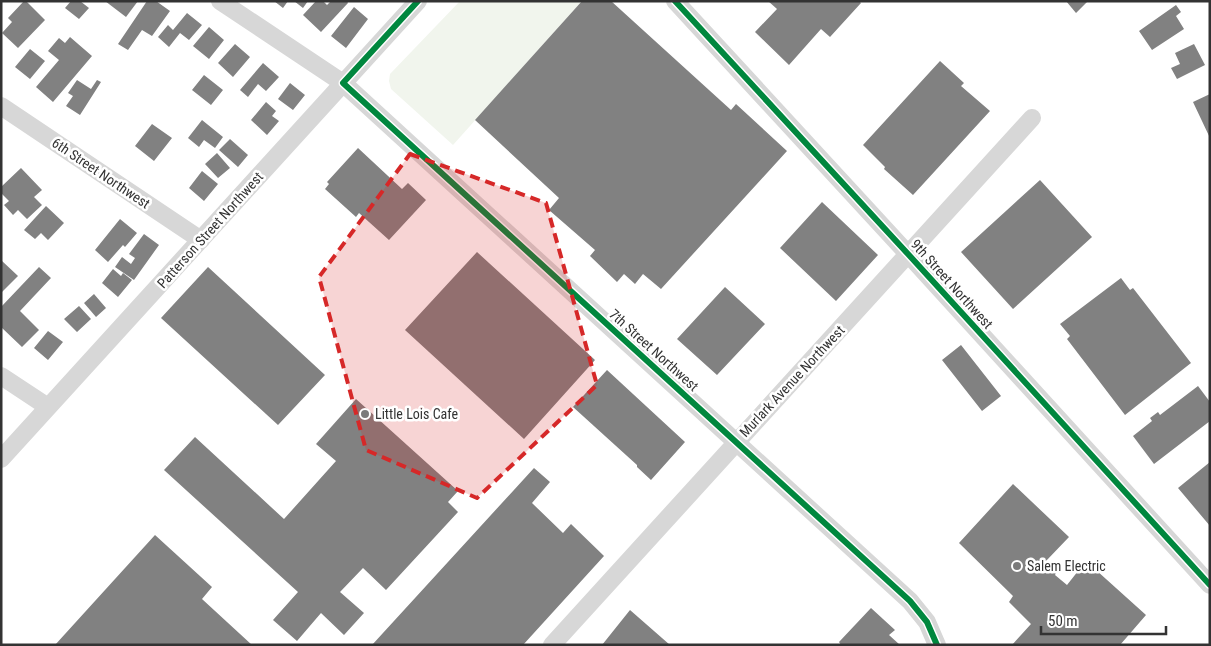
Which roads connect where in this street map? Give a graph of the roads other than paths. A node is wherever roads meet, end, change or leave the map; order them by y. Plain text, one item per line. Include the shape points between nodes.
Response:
1 (220, 1) edge
2 (418, 1) edge
3 (675, 1) edge
4 (344, 83) junction
5 (1, 106) edge
6 (1032, 118) dead end
7 (201, 240) junction
8 (908, 254) junction
9 (1, 376) edge
10 (48, 407) junction
11 (736, 442) junction
12 (1, 459) edge
13 (1210, 585) edge
14 (552, 645) edge
15 (937, 645) edge

1 - 4 street, 7th Street Northwest
2 - 4 street, Patterson Street Northwest
3 - 8 street, 9th Street Northwest
4 - 7 street, Patterson Street Northwest
4 - 11 street, 7th Street Northwest
5 - 7 street, 6th Street Northwest
6 - 8 street, Murlark Avenue Northwest
7 - 10 street, Patterson Street Northwest
8 - 11 street, Murlark Avenue Northwest
8 - 13 street, 9th Street Northwest
9 - 10 street
10 - 12 street, Patterson Street Northwest
11 - 14 street, Murlark Avenue Northwest
11 - 15 street, 7th Street Northwest via 910,601 927,622

